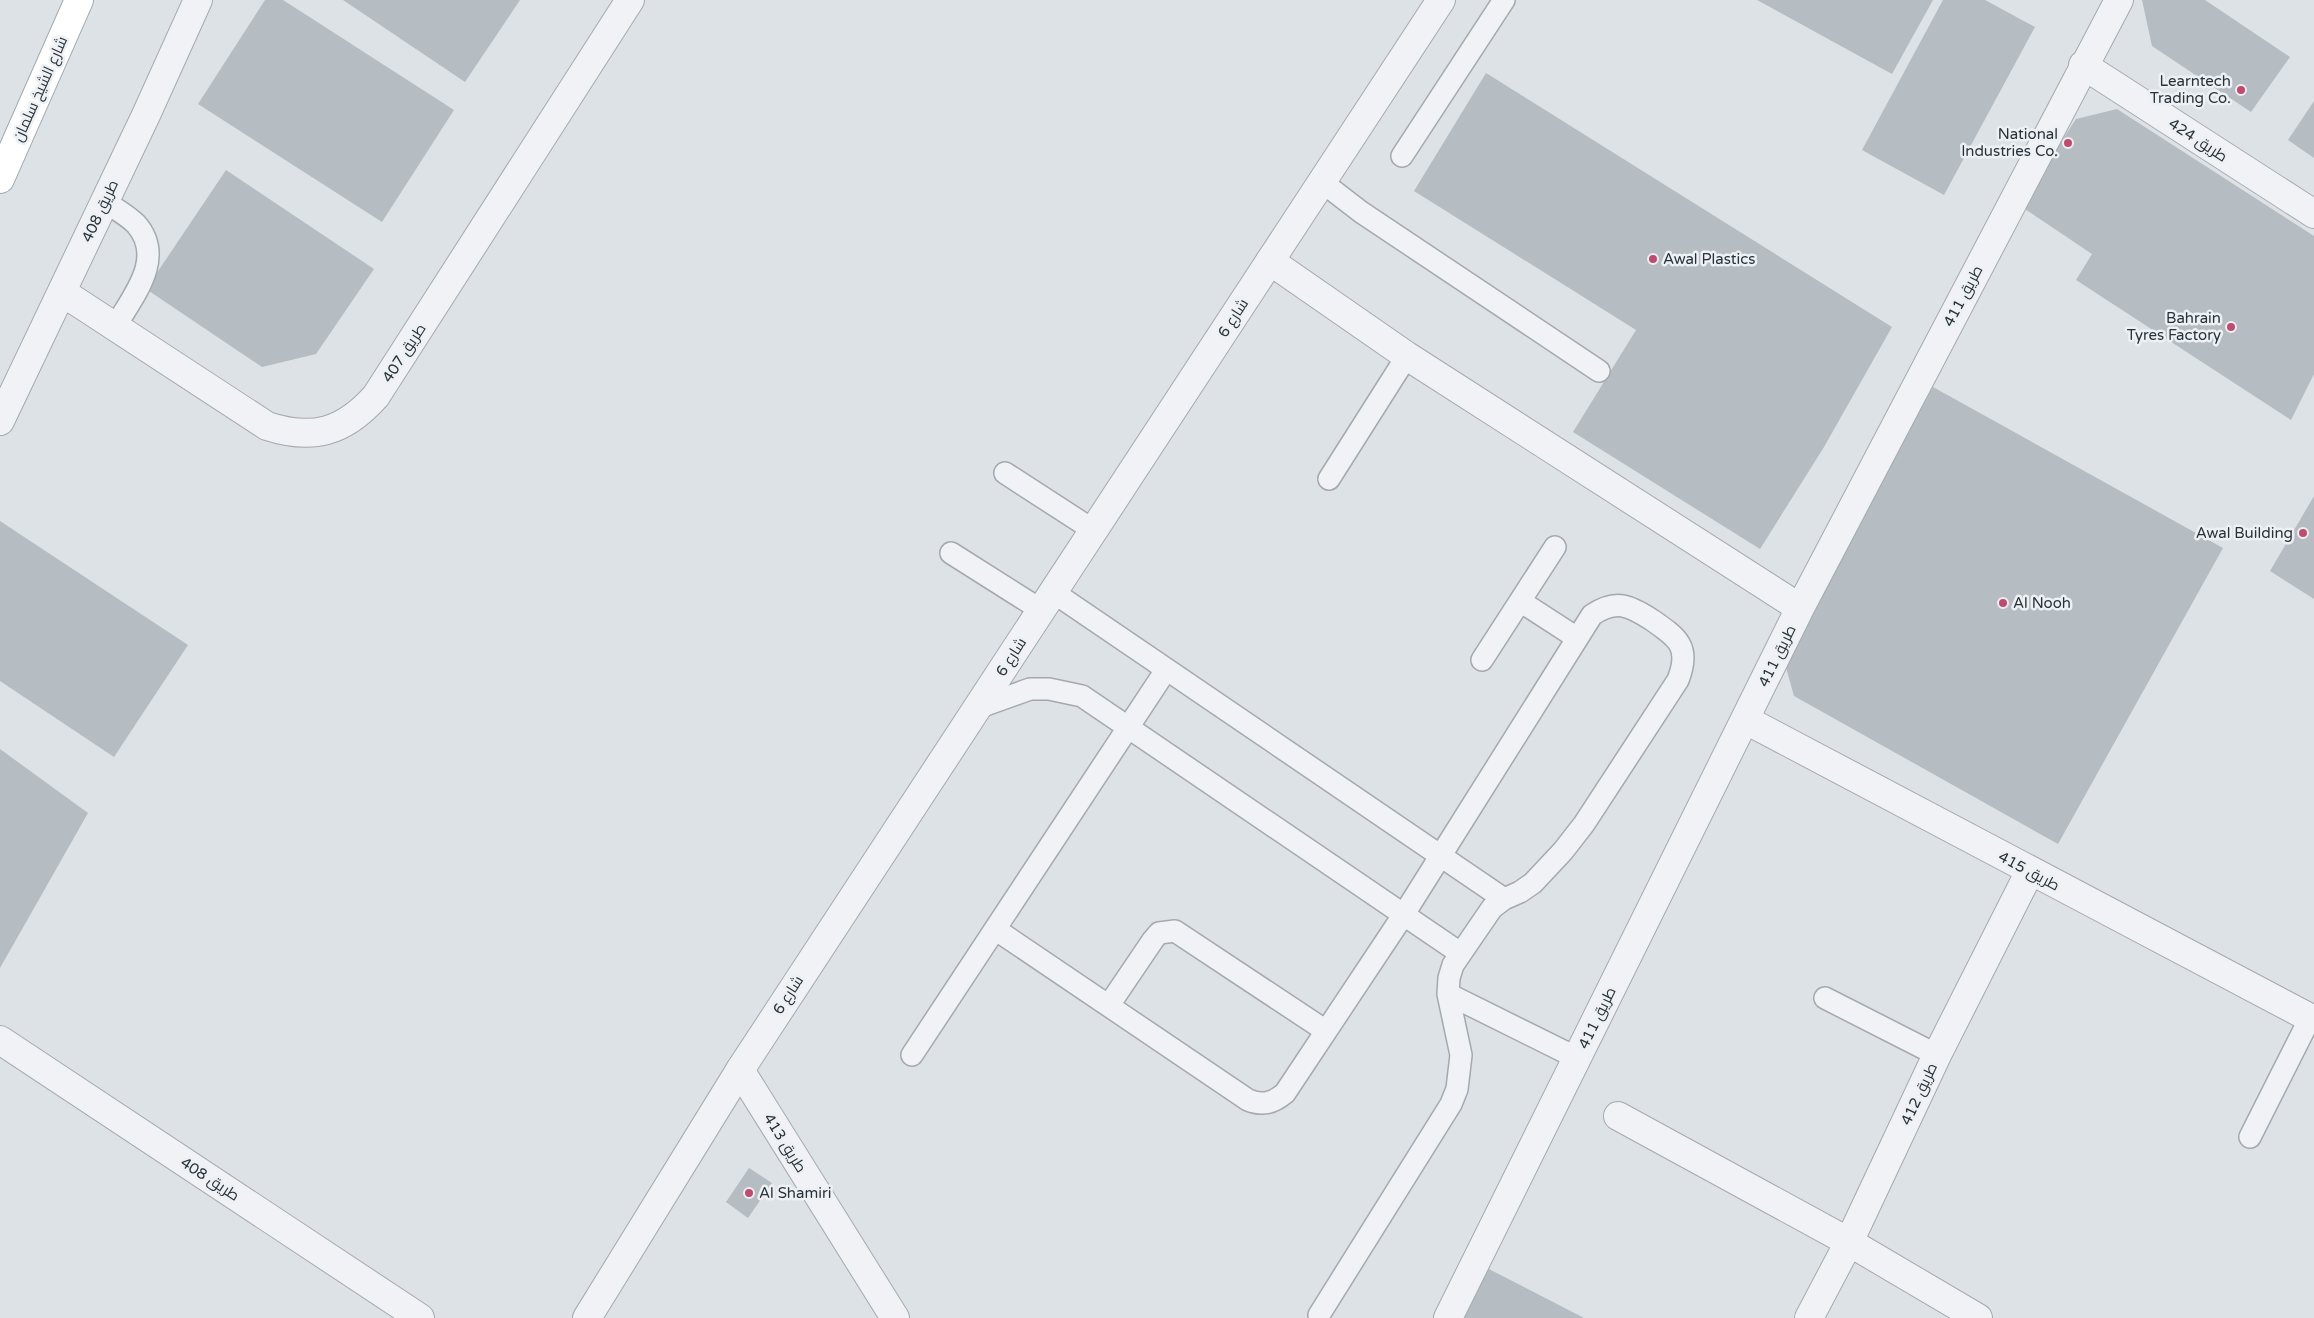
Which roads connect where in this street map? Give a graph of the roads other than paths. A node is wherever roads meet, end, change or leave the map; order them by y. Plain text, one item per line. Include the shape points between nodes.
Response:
1 (79, 0) edge
2 (198, 0) edge
3 (630, 0) edge
4 (1442, 0) edge
5 (1504, 0) edge
6 (2119, 0) edge
7 (2083, 65) junction
8 (1402, 156) dead end
9 (0, 179) edge
10 (1322, 182) junction
11 (104, 201) junction
12 (2314, 214) edge
13 (1270, 261) junction
14 (62, 292) junction
15 (115, 326) junction
16 (1407, 356) junction
17 (1599, 371) dead end
18 (0, 421) edge
19 (1005, 473) dead end
20 (1329, 479) dead end
21 (1093, 530) junction
22 (1555, 547) dead end
23 (951, 553) dead end
24 (1047, 601) junction
25 (1520, 601) junction
26 (1800, 608) junction
27 (1578, 638) junction
28 (1482, 660) dead end
29 (1166, 670) junction
30 (977, 708) junction
31 (1746, 720) junction
32 (1129, 727) junction
33 (1441, 856) junction
34 (2030, 872) junction
35 (1504, 899) junction
36 (1404, 914) junction
37 (995, 929) junction
38 (1460, 953) junction
39 (1448, 994) junction
40 (1825, 998) dead end
41 (1109, 1005) junction
42 (2312, 1019) edge
43 (1326, 1031) junction
44 (0, 1040) edge
45 (912, 1055) dead end
46 (1937, 1055) junction
47 (1577, 1058) junction
48 (740, 1070) junction
49 (1618, 1116) dead end
50 (2250, 1137) dead end
51 (1849, 1242) junction
52 (1318, 1315) dead end
53 (420, 1318) edge
54 (587, 1318) edge
55 (894, 1318) edge
56 (1448, 1318) edge
57 (1809, 1318) edge
58 (1978, 1318) edge

1 - 9 main road, شارع الشيخ سلمان
2 - 11 street, طريق 408
3 - 15 street, طريق 407 via 376,396 345,424 306,434 267,426
4 - 10 street, شارع 6
5 - 8 lane
6 - 7 street, طريق 411
7 - 12 street, طريق 424
7 - 26 street, طريق 411
10 - 13 street, شارع 6
10 - 17 lane via 1361,212
11 - 14 street, طريق 408
11 - 15 lane via 136,224 146,240 149,259 145,277
13 - 16 street
13 - 21 street, شارع 6
14 - 15 street, طريق 407
14 - 18 street, طريق 408
16 - 20 lane
16 - 26 street
19 - 21 lane
21 - 24 street, شارع 6
22 - 25 lane
23 - 24 lane
24 - 29 lane
24 - 30 street, شارع 6
25 - 27 lane
25 - 28 lane
26 - 31 street, طريق 411
27 - 33 lane
27 - 35 lane via 1592,615 1603,608 1627,606 1675,636 1683,659 1682,670 1673,690 1563,852 1533,884
29 - 32 lane
29 - 33 lane
30 - 32 lane via 1030,689 1049,689 1082,696
30 - 48 street, شارع 6
31 - 34 street, طريق 415
31 - 47 street, طريق 411
32 - 36 lane
32 - 37 lane
33 - 35 lane
33 - 36 lane
34 - 42 street, طريق 415
34 - 46 street, طريق 412
35 - 38 lane via 1492,908
36 - 38 lane
36 - 43 lane
37 - 41 lane
37 - 45 lane
38 - 39 lane via 1448,978
39 - 47 lane
39 - 52 lane via 1461,1055 1457,1089 1451,1104
40 - 46 lane
41 - 43 lane via 1256,1104 1266,1104 1285,1093
41 - 43 lane via 1153,940 1159,934 1175,931
42 - 50 lane
44 - 53 street, طريق 408
46 - 51 street, طريق 412
47 - 56 street, طريق 411
48 - 54 street, شارع 6
48 - 55 street, طريق 413
49 - 51 street
51 - 57 street, طريق 412
51 - 58 street

